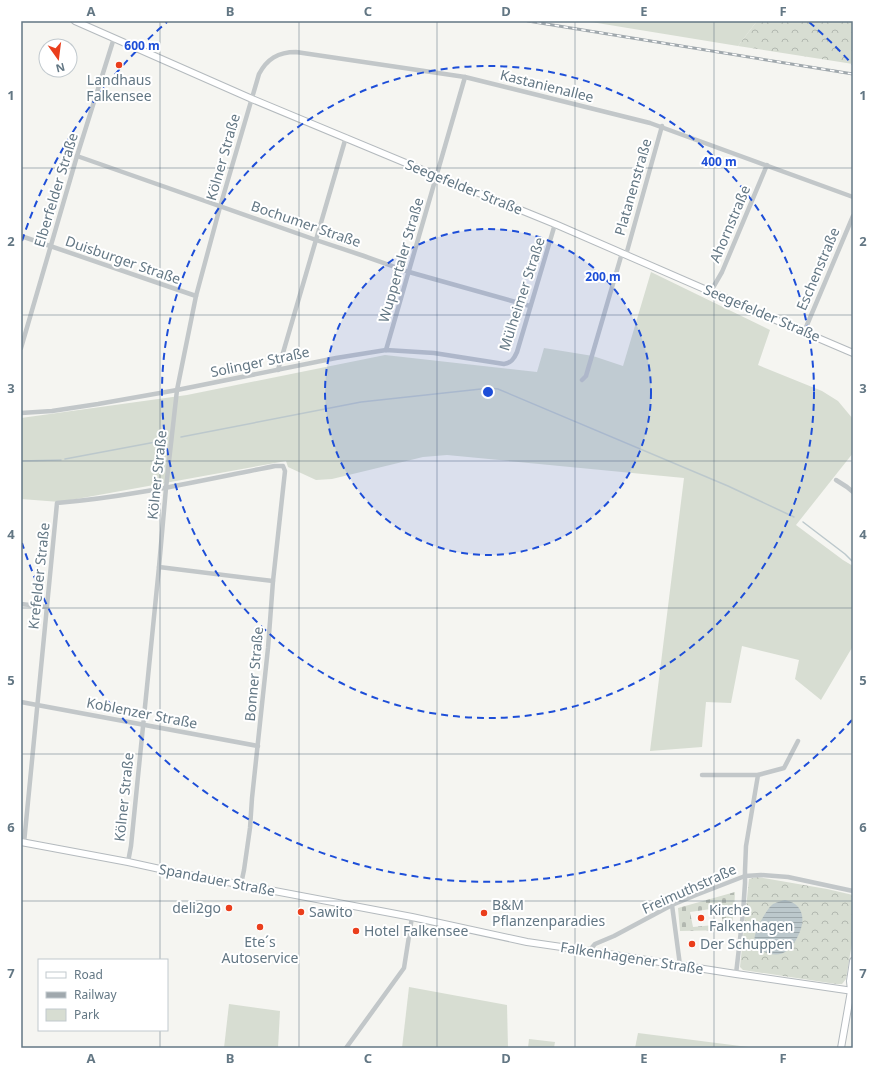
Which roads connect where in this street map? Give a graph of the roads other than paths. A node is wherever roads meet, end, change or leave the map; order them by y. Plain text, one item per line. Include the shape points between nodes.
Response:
1 (74, 21) edge
2 (114, 38) junction
3 (465, 77) junction
4 (252, 98) junction
5 (662, 126) junction
6 (346, 137) junction
7 (77, 156) junction
8 (767, 165) junction
9 (437, 176) junction
10 (853, 197) edge
11 (220, 207) junction
12 (853, 216) edge
13 (555, 224) junction
14 (21, 236) edge
15 (316, 240) junction
16 (50, 246) junction
17 (624, 254) junction
18 (409, 272) junction
19 (711, 292) junction
20 (196, 296) junction
21 (530, 306) junction
22 (804, 332) junction
23 (21, 348) edge
24 (386, 350) junction
25 (853, 353) edge
26 (504, 364) joint
27 (278, 370) junction
28 (582, 380) dead end
29 (177, 390) junction
30 (21, 413) edge
31 (836, 480) dead end
32 (166, 488) junction
33 (853, 492) edge
34 (159, 567) junction
35 (273, 581) junction
36 (21, 604) edge
37 (47, 607) junction
38 (21, 702) edge
39 (38, 704) junction
40 (143, 724) junction
41 (798, 741) dead end
42 (258, 746) junction
43 (758, 774) junction
44 (702, 775) dead end
45 (22, 843) edge
46 (128, 862) junction
47 (745, 876) junction
48 (240, 884) junction
49 (853, 891) edge
50 (672, 905) junction
51 (412, 918) junction
52 (589, 951) junction
53 (853, 962) edge
54 (680, 965) junction
55 (736, 974) junction
56 (852, 990) edge
57 (346, 1048) edge
58 (842, 1048) edge

1 - 2 main road, Seegefelder Straße
2 - 4 main road, Seegefelder Straße
2 - 7 street, Elberfelder Straße
3 - 4 street, Kastanienallee via 288,52 270,59 263,67
3 - 5 street, Kastanienallee
3 - 9 street, Wuppertaler Straße
4 - 6 main road, Seegefelder Straße
4 - 11 street, Kölner Straße
5 - 8 street, Kastanienallee
5 - 17 street, Platanenstraße
6 - 9 main road, Seegefelder Straße
6 - 15 street
7 - 11 street, Bochumer Straße
7 - 16 street, Elberfelder Straße
8 - 10 street, Kastanienallee
8 - 19 street, Ahornstraße
9 - 13 main road, Seegefelder Straße
9 - 18 street, Wuppertaler Straße
11 - 15 street, Bochumer Straße
11 - 20 street, Kölner Straße
12 - 22 street, Eschenstraße
13 - 17 main road, Seegefelder Straße
13 - 21 street, Mülheimer Straße
14 - 16 street, Duisburger Straße
15 - 18 street, Bochumer Straße
15 - 27 street
16 - 20 street, Duisburger Straße
16 - 23 street, Elberfelder Straße
17 - 19 main road, Seegefelder Straße
17 - 28 street, Platanenstraße via 586,376
18 - 21 street, Bochumer Straße
18 - 24 street, Wuppertaler Straße
19 - 22 main road, Seegefelder Straße
20 - 29 street, Kölner Straße
21 - 26 street, Mülheimer Straße via 517,352 513,359
22 - 25 main road, Seegefelder Straße
24 - 26 street, Solinger Straße via 434,353
24 - 27 street, Solinger Straße
27 - 29 street, Solinger Straße
29 - 30 street, Solinger Straße via 52,411
29 - 32 street, Kölner Straße
31 - 33 street
32 - 34 street, Kölner Straße
32 - 35 street, Bonner Straße via 284,466
32 - 37 street, Krefelder Straße via 58,503
34 - 35 street
34 - 40 street, Kölner Straße
35 - 42 street, Bonner Straße
36 - 37 street
37 - 39 street, Krefelder Straße
38 - 39 street, Koblenzer Straße
39 - 40 street, Koblenzer Straße
39 - 45 street, Krefelder Straße
40 - 42 street, Koblenzer Straße
40 - 46 street, Kölner Straße
41 - 43 street via 784,768
42 - 48 street, Bonner Straße via 250,828
43 - 44 street
43 - 47 street via 746,846
45 - 46 main road, Spandauer Straße
46 - 48 main road, Spandauer Straße
47 - 49 street, Freimuthstraße via 788,878
47 - 50 street, Freimuthstraße
47 - 55 street
48 - 51 main road, Spandauer Straße
50 - 52 street, Freimuthstraße via 595,944
50 - 54 street
51 - 52 main road, Falkenhagener Straße via 527,942
51 - 57 street via 404,968
52 - 54 main road, Falkenhagener Straße
53 - 56 main road via 850,981
54 - 55 main road, Falkenhagener Straße
55 - 56 main road, Falkenhagener Straße
56 - 58 main road

